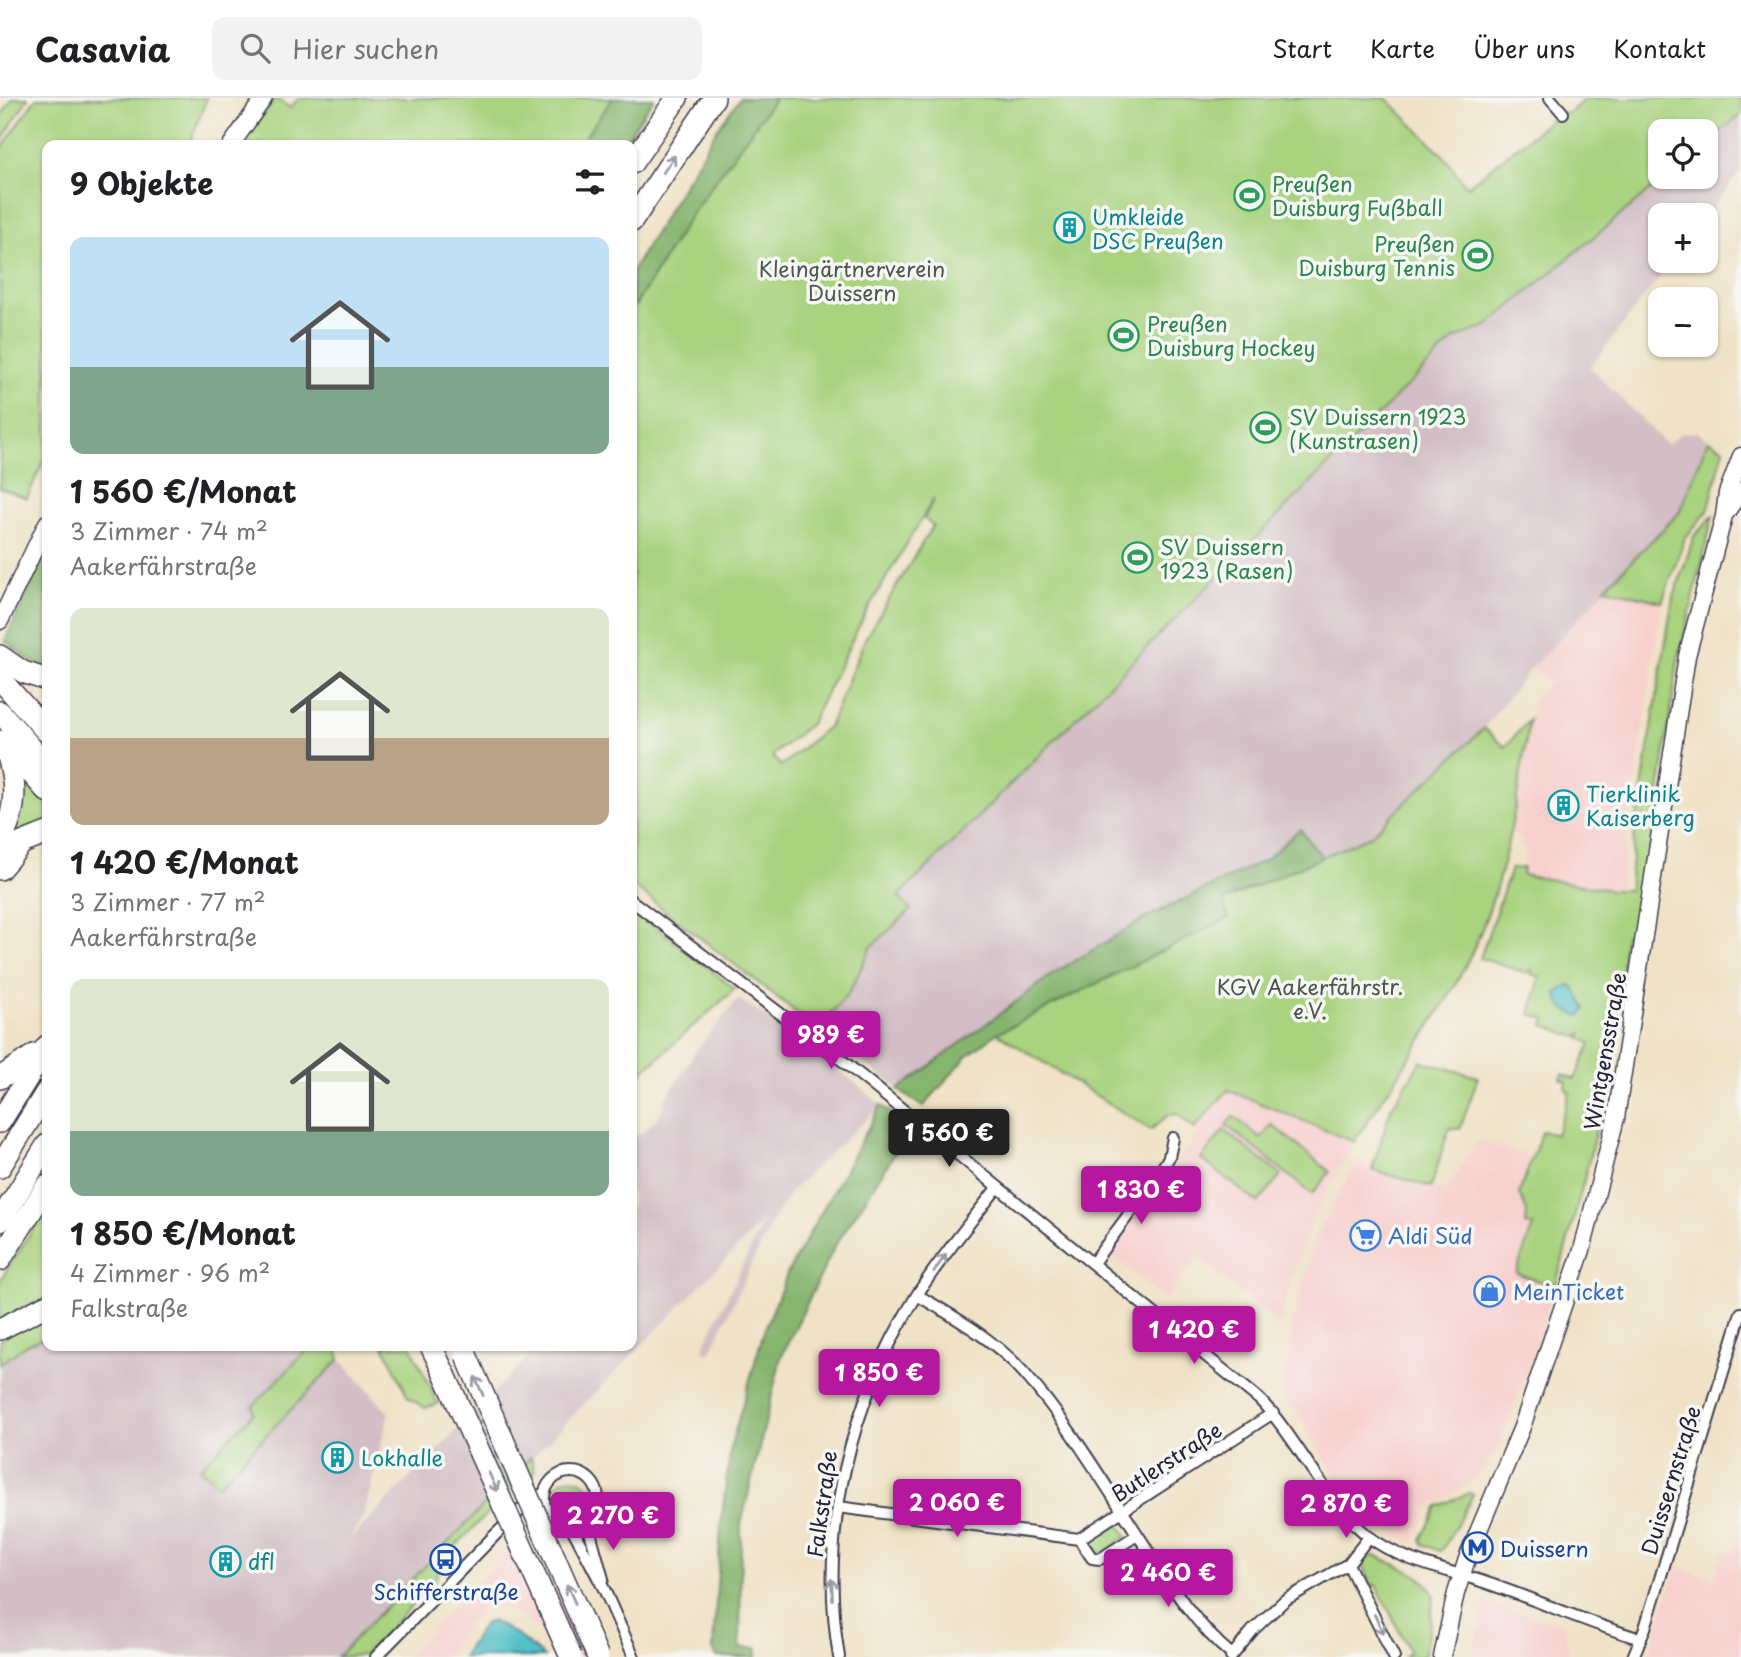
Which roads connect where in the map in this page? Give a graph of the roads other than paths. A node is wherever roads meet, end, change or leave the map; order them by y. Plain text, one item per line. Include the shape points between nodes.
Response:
1 (264, 98) edge
2 (677, 98) edge
3 (714, 98) edge
4 (1550, 98) edge
5 (1563, 113) dead end
6 (235, 140) edge
7 (637, 156) edge
8 (637, 214) edge
9 (1741, 456) edge
10 (1741, 491) edge
11 (1724, 516) junction
12 (42, 533) edge
13 (0, 621) edge
14 (0, 657) edge
15 (42, 678) edge
16 (0, 679) edge
17 (0, 712) edge
18 (30, 713) junction
19 (42, 723) edge
20 (42, 726) edge
21 (2, 739) edge
22 (42, 760) edge
23 (42, 785) edge
24 (42, 835) edge
25 (0, 842) edge
26 (0, 869) edge
27 (637, 905) edge
28 (42, 1049) edge
29 (42, 1052) edge
30 (0, 1078) edge
31 (42, 1099) edge
32 (0, 1122) edge
33 (1173, 1138) dead end
34 (42, 1153) edge
35 (0, 1167) edge
36 (998, 1188) junction
37 (42, 1194) edge
38 (0, 1221) edge
39 (0, 1260) edge
40 (1093, 1263) junction
41 (917, 1295) junction
42 (42, 1308) edge
43 (1741, 1313) edge
44 (0, 1329) edge
45 (1737, 1337) edge
46 (433, 1351) edge
47 (464, 1351) edge
48 (1273, 1413) junction
49 (544, 1493) junction
50 (838, 1507) junction
51 (546, 1511) junction
52 (1122, 1512) junction
53 (587, 1521) junction
54 (571, 1526) junction
55 (496, 1534) junction
56 (1137, 1535) junction
57 (1370, 1537) junction
58 (1079, 1539) junction
59 (1348, 1564) junction
60 (1462, 1575) junction
61 (604, 1589) junction
62 (1641, 1639) junction
63 (1232, 1656) edge
64 (376, 1657) edge
65 (571, 1657) edge
66 (598, 1657) edge
67 (634, 1657) edge
68 (839, 1657) edge
69 (1394, 1657) edge
70 (1442, 1657) edge
71 (1633, 1657) edge

1 - 6 main road
2 - 7 highway
8 -> 3 highway
4 - 5 street
9 - 11 main road, Wintgensstraße
10 - 11 main road, Wintgensstraße
11 - 60 main road, Wintgensstraße via 1686,656 1616,1118 1547,1360
12 - 13 main road
14 - 15 highway
16 - 18 highway
17 - 22 highway
18 - 19 highway
18 - 20 highway
21 - 23 highway
21 - 25 highway via 15,794
24 - 26 highway via 22,843
27 - 36 street via 844,1062
28 - 30 highway
29 - 32 highway
31 - 35 highway
33 - 40 street via 1162,1168
34 - 38 highway
36 - 40 street
41 -> 36 street, Falkstraße
37 - 39 highway
40 - 48 street
41 - 50 street, Falkstraße via 874,1373 849,1447
41 - 52 street via 987,1339 1023,1372 1059,1416
42 - 44 highway
43 - 45 street, Duissernstraße
45 - 62 street, Duissernstraße
46 -> 65 highway, bridge
66 -> 47 highway, bridge
48 - 52 street, Butlerstraße
48 - 57 street via 1322,1487
49 - 51 street
49 - 53 street via 560,1474 580,1473 589,1479 598,1497
49 - 55 street
50 - 58 street
68 -> 50 street, Falkstraße via 831,1571
51 - 54 street via 560,1524
51 - 55 street via 525,1515
52 - 56 street
52 - 58 street, Butlerstraße
53 - 54 street
53 - 61 street
54 - 61 street
55 - 64 street
56 - 58 street via 1100,1559 1092,1558
56 - 63 street via 1178,1597
57 - 59 street
57 - 60 street via 1414,1559
59 - 63 street via 1285,1601
59 -> 69 street
60 - 62 street
60 - 70 main road, Wintgensstraße
61 - 67 street
62 - 71 street, Duissernstraße

